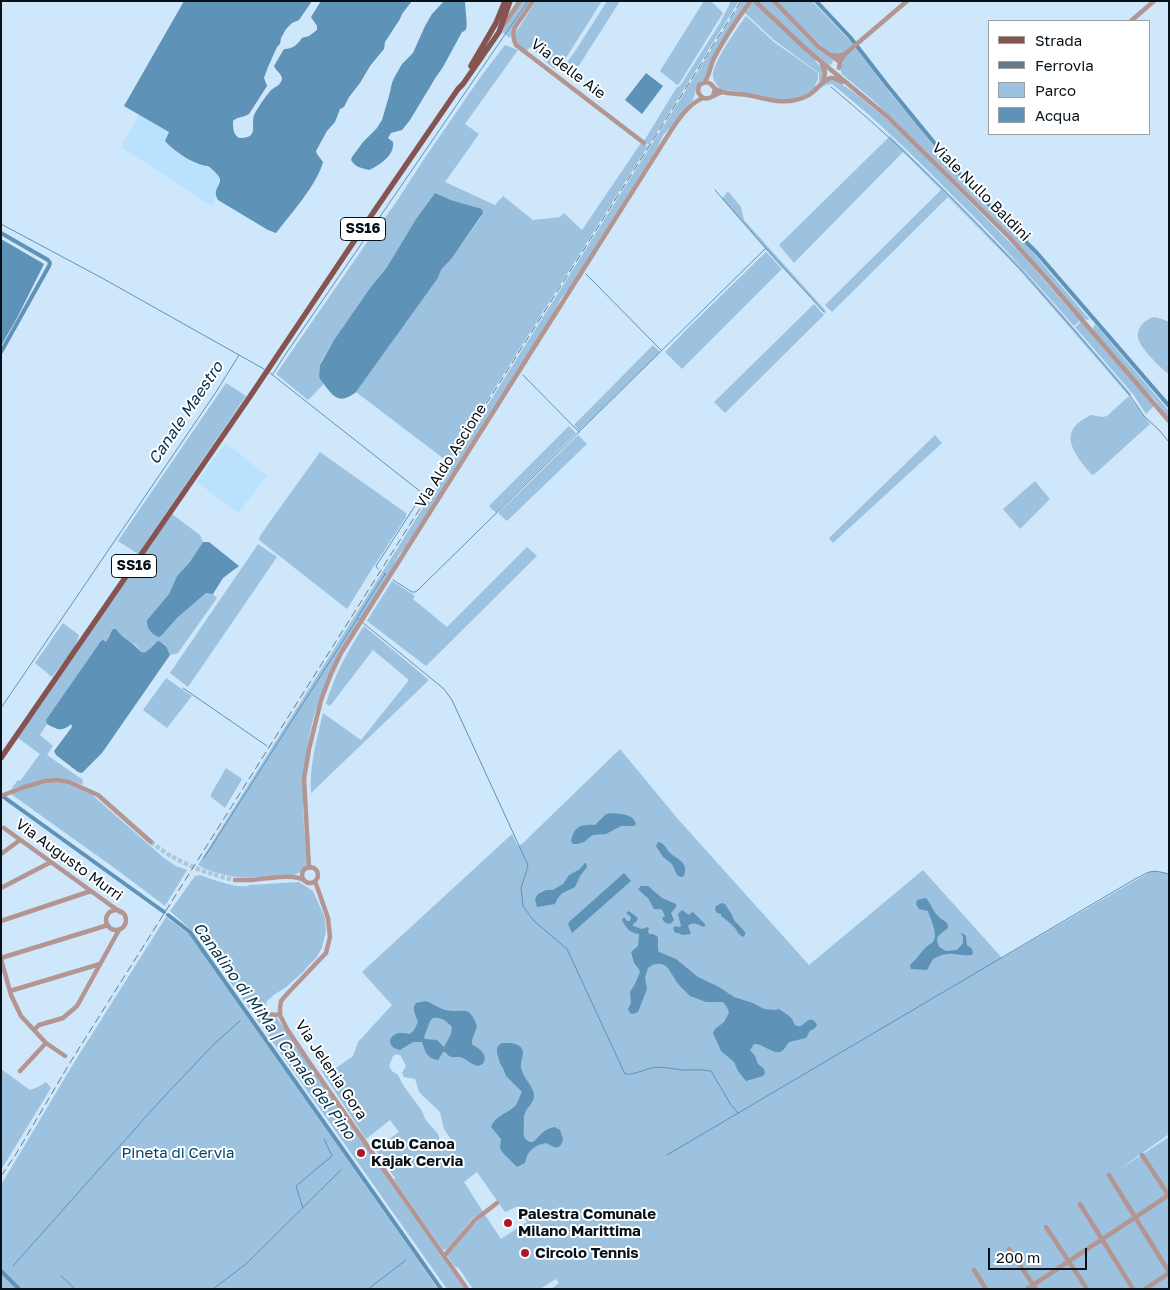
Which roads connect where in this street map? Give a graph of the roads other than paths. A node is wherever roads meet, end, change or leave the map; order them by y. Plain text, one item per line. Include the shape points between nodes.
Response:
1 (505, 1) edge
2 (510, 1) edge
3 (520, 1) edge
4 (533, 1) edge
5 (753, 1) edge
6 (774, 1) edge
7 (907, 1) edge
8 (1154, 1) edge
9 (1132, 20) edge
10 (498, 32) junction
11 (841, 57) junction
12 (820, 61) junction
13 (826, 66) junction
14 (710, 73) junction
15 (842, 79) junction
16 (705, 82) junction
17 (823, 82) junction
18 (714, 86) junction
19 (852, 87) junction
20 (458, 89) junction
21 (698, 92) junction
22 (723, 92) junction
23 (713, 96) junction
24 (703, 98) junction
25 (693, 104) junction
26 (644, 143) dead end
27 (1169, 421) edge
28 (1, 758) edge
29 (1, 796) edge
30 (4, 828) dead end
31 (20, 840) junction
32 (152, 842) tunnel mouth
33 (1, 854) edge
34 (51, 862) junction
35 (312, 868) junction
36 (303, 872) junction
37 (292, 877) junction
38 (235, 880) tunnel mouth
39 (307, 881) junction
40 (316, 881) junction
41 (1, 888) edge
42 (91, 891) junction
43 (322, 901) junction
44 (120, 912) junction
45 (1, 921) edge
46 (108, 925) junction
47 (119, 930) junction
48 (1, 958) edge
49 (100, 964) junction
50 (10, 991) junction
51 (263, 1014) dead end
52 (280, 1015) junction
53 (34, 1030) junction
54 (46, 1043) junction
55 (65, 1056) dead end
56 (20, 1071) dead end
57 (1142, 1155) dead end
58 (1109, 1176) dead end
59 (1169, 1195) edge
60 (497, 1203) dead end
61 (1080, 1204) dead end
62 (1135, 1217) junction
63 (1046, 1228) dead end
64 (1102, 1239) junction
65 (1009, 1249) dead end
66 (444, 1256) junction
67 (1068, 1261) junction
68 (974, 1270) dead end
69 (1169, 1272) edge
70 (1035, 1287) edge
71 (467, 1289) edge
72 (986, 1289) edge
73 (1027, 1289) edge
74 (1087, 1289) edge
75 (1133, 1289) edge
76 (1145, 1289) edge

1 - 20 main road, SS16
2 - 10 main road, SS16
3 - 10 street
4 - 26 street, Via delle Aie via 514,27 516,45
5 - 12 street, Viale Nullo Baldini
5 - 14 street via 718,52
6 - 11 street via 819,47
7 - 11 street
8 - 9 street
10 - 20 main road, SS16
11 - 13 street via 833,65
11 - 15 street
12 - 13 street, Viale Nullo Baldini
12 - 17 street via 825,71
13 - 15 street, Viale Nullo Baldini
14 - 16 street
14 - 18 street
15 - 19 street, Viale Nullo Baldini
16 - 18 street
16 - 21 street via 699,86
17 - 19 street via 835,78
17 - 22 street via 811,93 794,101 772,101
18 - 22 street
18 - 23 street
19 - 27 street, Viale Nullo Baldini via 888,116 1009,237
20 - 28 main road, SS16
21 - 24 street
21 - 25 street
22 - 23 street
23 - 24 street
24 - 25 street
25 - 35 street, Via Aldo Ascione via 665,140 341,653 321,700 304,779
29 - 32 street via 45,781 69,782 98,795
30 - 31 street, Via Augusto Murri
31 - 33 street
31 - 34 street, Via Augusto Murri
34 - 41 street
34 - 42 street, Via Augusto Murri
35 - 36 street
35 - 40 street, Via Aldo Ascione via 318,874
36 - 37 street
36 - 39 street
37 - 38 street
37 - 39 street
39 - 40 street
39 - 43 street
40 - 43 street
42 - 44 street, Via Augusto Murri
42 - 45 street
43 - 52 street, Via Jelenia Gora via 330,927 326,953 281,1001
44 - 46 street via 109,914
44 - 47 street via 126,920
46 - 47 street
46 - 48 street
47 - 49 street
48 - 50 street
49 - 50 street
49 - 53 street via 77,1006 63,1018 39,1025
50 - 53 street via 21,1016
51 - 52 street
52 - 66 street, Via Jelenia Gora
53 - 54 street
54 - 55 street
54 - 56 street
57 - 59 street
58 - 62 street
59 - 62 street
60 - 66 street via 475,1220
61 - 64 street
62 - 64 street
62 - 69 street
63 - 67 street
64 - 67 street
64 - 75 street
65 - 70 street
66 - 71 street, Via Jelenia Gora
67 - 70 street
67 - 74 street
68 - 72 street
69 - 76 street
70 - 73 street

